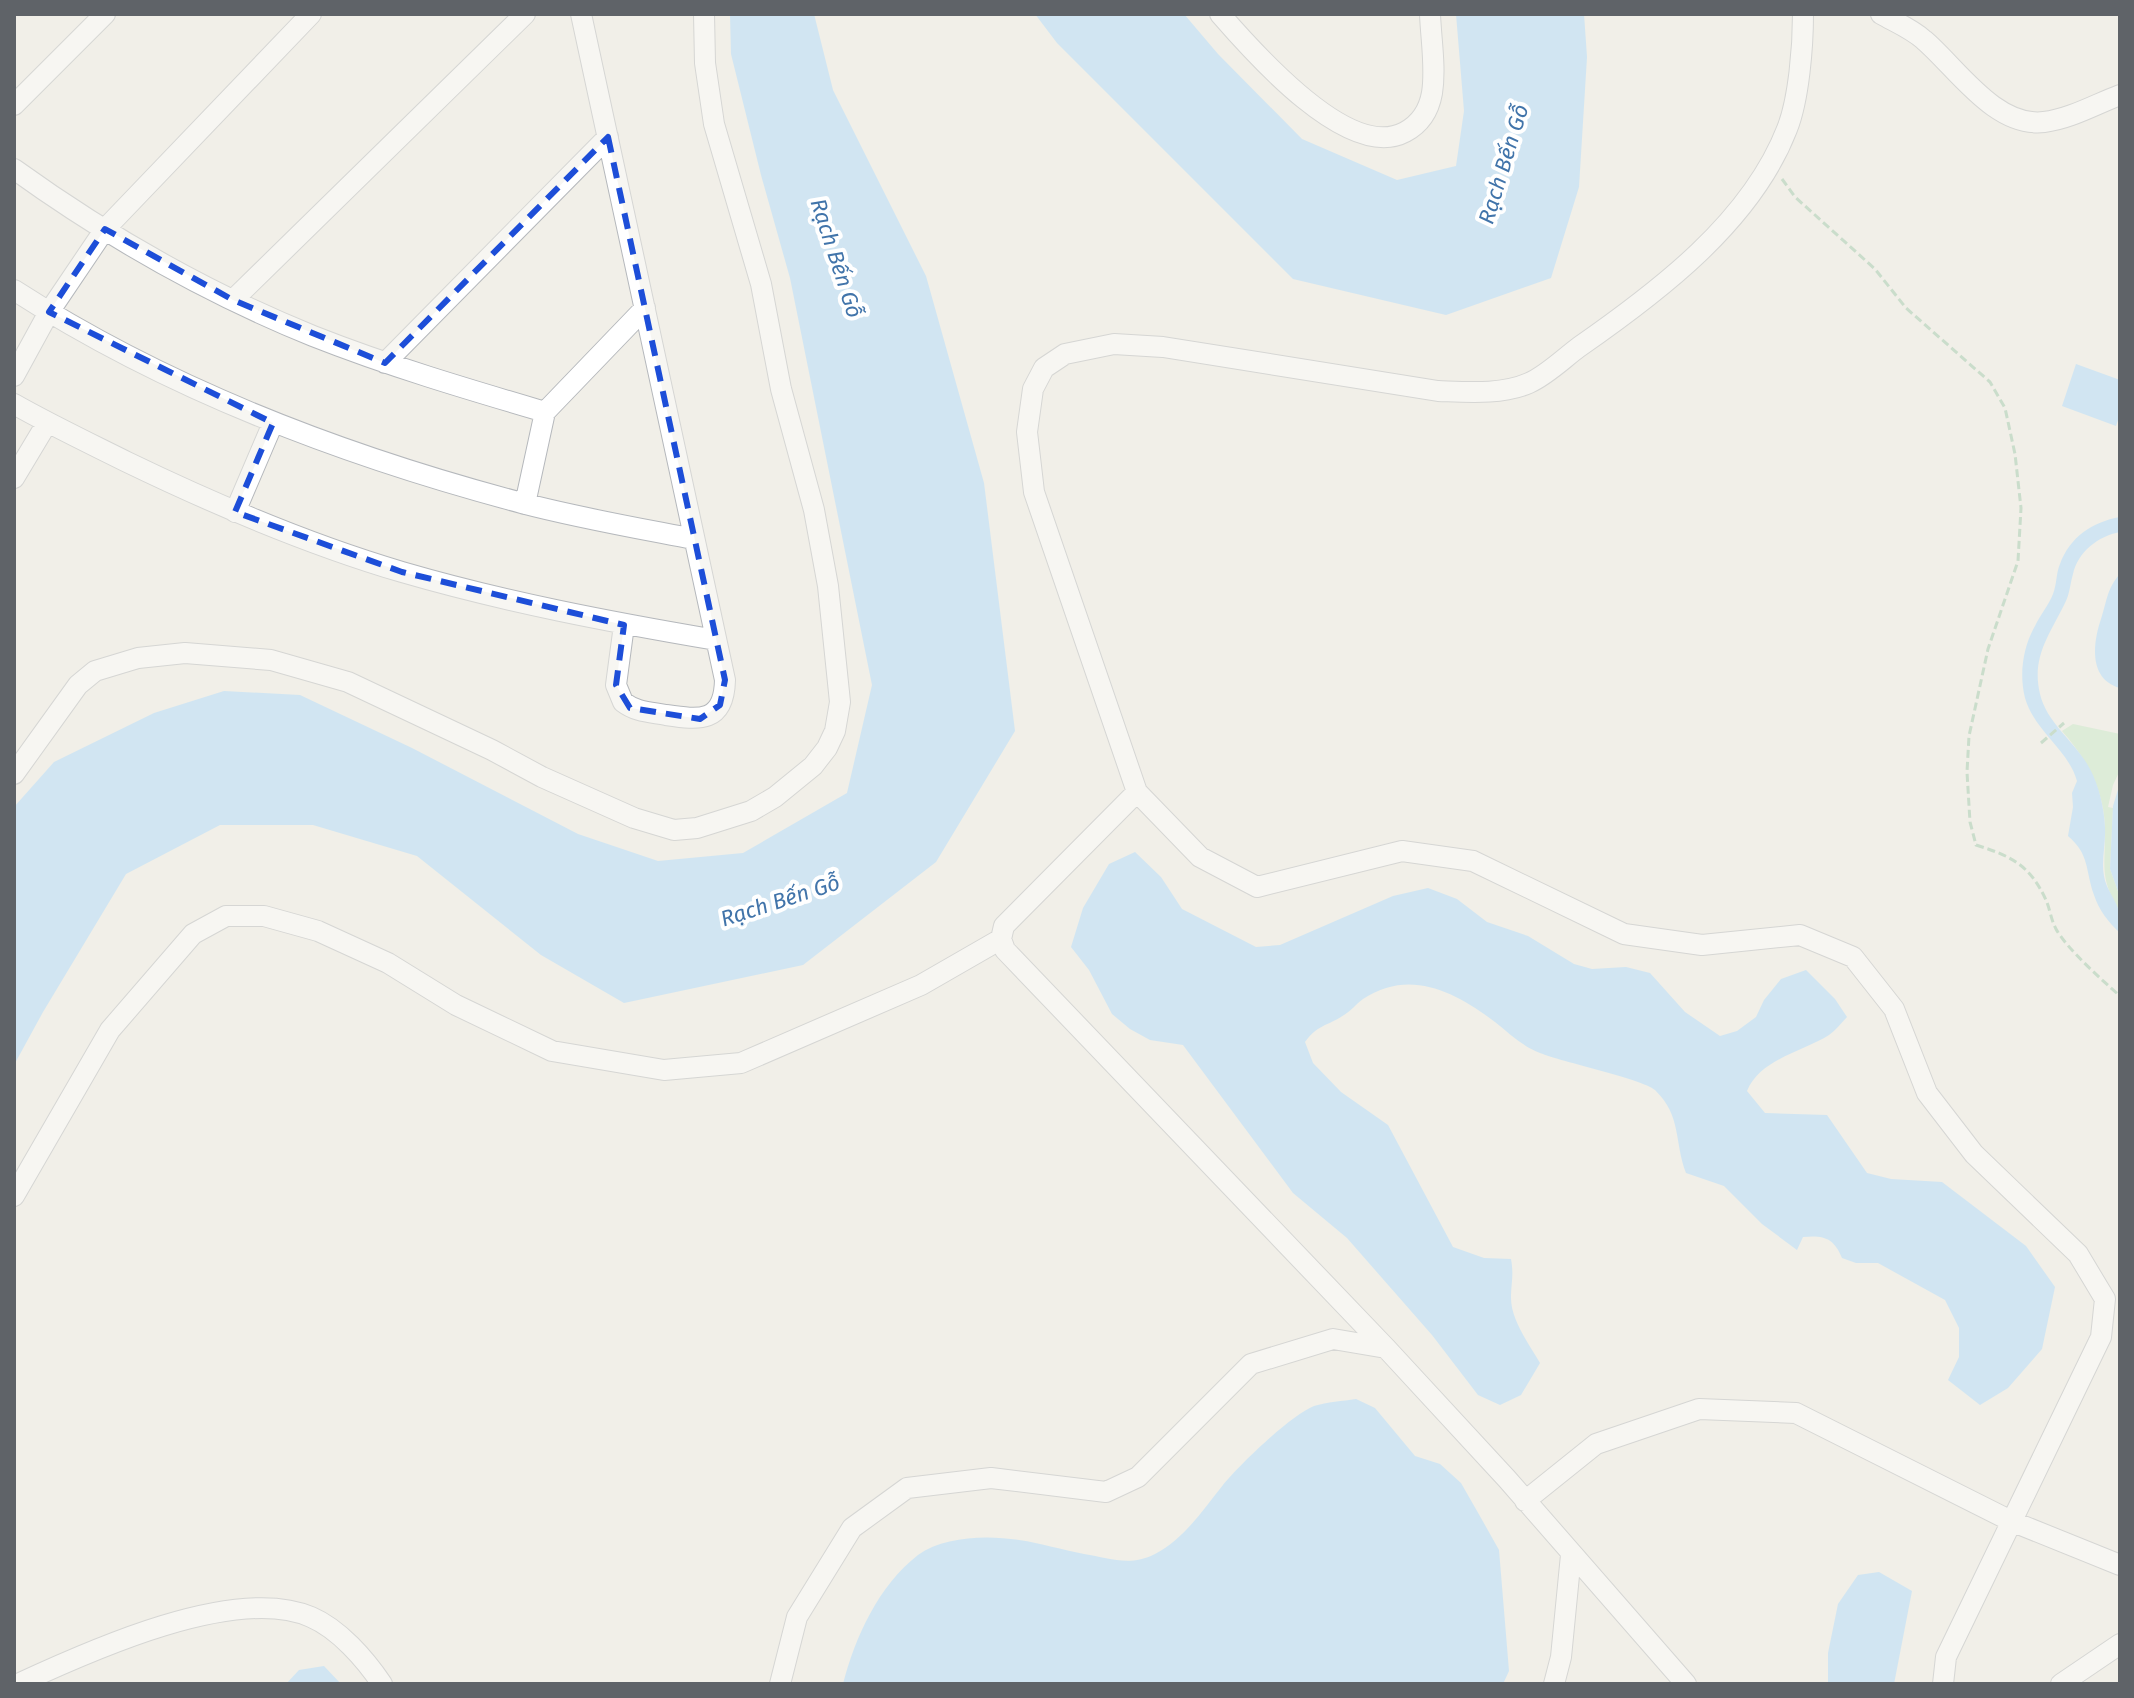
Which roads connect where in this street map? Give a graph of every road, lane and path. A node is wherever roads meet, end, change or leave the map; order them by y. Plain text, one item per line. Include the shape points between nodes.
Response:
1 (105, 14) edge
2 (311, 14) edge
3 (525, 14) edge
4 (581, 14) edge
5 (704, 14) edge
6 (1220, 14) edge
7 (1430, 14) edge
8 (1803, 14) edge
9 (1881, 14) edge
10 (2120, 95) edge
11 (14, 105) edge
12 (608, 137) junction
13 (1770, 163) junction
14 (14, 169) edge
15 (105, 229) junction
16 (14, 290) edge
17 (233, 300) junction
18 (645, 308) junction
19 (49, 312) junction
20 (385, 363) junction
21 (14, 376) edge
22 (14, 404) edge
23 (545, 412) junction
24 (47, 423) junction
25 (273, 423) junction
26 (14, 478) edge
27 (525, 504) junction
28 (235, 512) junction
29 (694, 539) junction
30 (624, 625) junction
31 (716, 640) junction
32 (2064, 723) dead end
33 (2041, 743) dead end
34 (14, 774) edge
35 (1137, 792) junction
36 (1001, 939) junction
37 (2120, 996) edge
38 (14, 1196) edge
39 (1386, 1348) junction
40 (1525, 1501) junction
41 (2011, 1521) junction
42 (1571, 1555) junction
43 (2120, 1565) edge
44 (2120, 1644) edge
45 (18, 1684) edge
46 (382, 1684) edge
47 (780, 1684) edge
48 (1554, 1684) edge
49 (1686, 1684) edge
50 (1943, 1684) edge
51 (2061, 1684) edge

1 - 11 street
2 - 15 street
3 - 17 street
4 - 12 street
5 - 34 street via 714,124 761,284 828,586 840,702 835,731 813,766 751,811 674,830 542,777 348,682 271,660 185,653 138,658 95,671 78,685
6 - 7 street via 1251,50 1324,115 1352,131 1381,138 1414,127 1425,114 1433,81
8 - 13 street via 1803,48 1788,127
9 - 10 street via 1923,38 1970,87 2019,118 2042,122
12 - 18 street
12 - 20 street
13 - 35 street via 1702,249 1642,303 1529,383 1484,392 1438,391 1163,347 1114,344 1065,354 1044,368 1033,389 1027,432 1034,492
13 - 37 path via 1795,197 1875,269 1906,308 1990,382 2005,408 2021,508 2018,561 1988,649 1969,736 1970,822 1976,845 2009,855 2033,876 2056,930
14 - 15 street
15 - 17 street
15 - 19 street
16 - 19 street
17 - 20 street
18 - 23 street
18 - 29 street
19 - 21 street
19 - 25 street
20 - 23 street
22 - 24 street
23 - 27 street
24 - 26 street
24 - 28 street
25 - 27 street
25 - 28 street
27 - 29 street
28 - 30 street via 402,572
29 - 31 street
30 - 31 street
30 - 31 street via 616,685 623,702 640,711 700,719 711,714 720,705 725,680
32 - 33 path
35 - 36 street via 1004,926
35 - 41 street via 1200,857 1257,887 1402,851 1473,861 1624,934 1702,945 1800,935 1853,957 1894,1009 1927,1093 1974,1154 2078,1254 2105,1299 2101,1337
36 - 38 street via 921,985 741,1063 664,1070 552,1051 318,931 264,916 226,916 193,934 110,1030
36 - 39 street via 1005,950
39 - 40 street
39 - 47 street via 1333,1339 1251,1364 1138,1477 1106,1492 991,1478 907,1488 852,1528 797,1617
40 - 41 street via 1596,1444 1699,1409 1755,1411 1796,1413
40 - 42 street
41 - 43 street
41 - 50 street via 1946,1657
42 - 48 street
42 - 49 street
44 - 51 street
45 - 46 street via 114,1641 254,1606 284,1608 313,1618 346,1643

